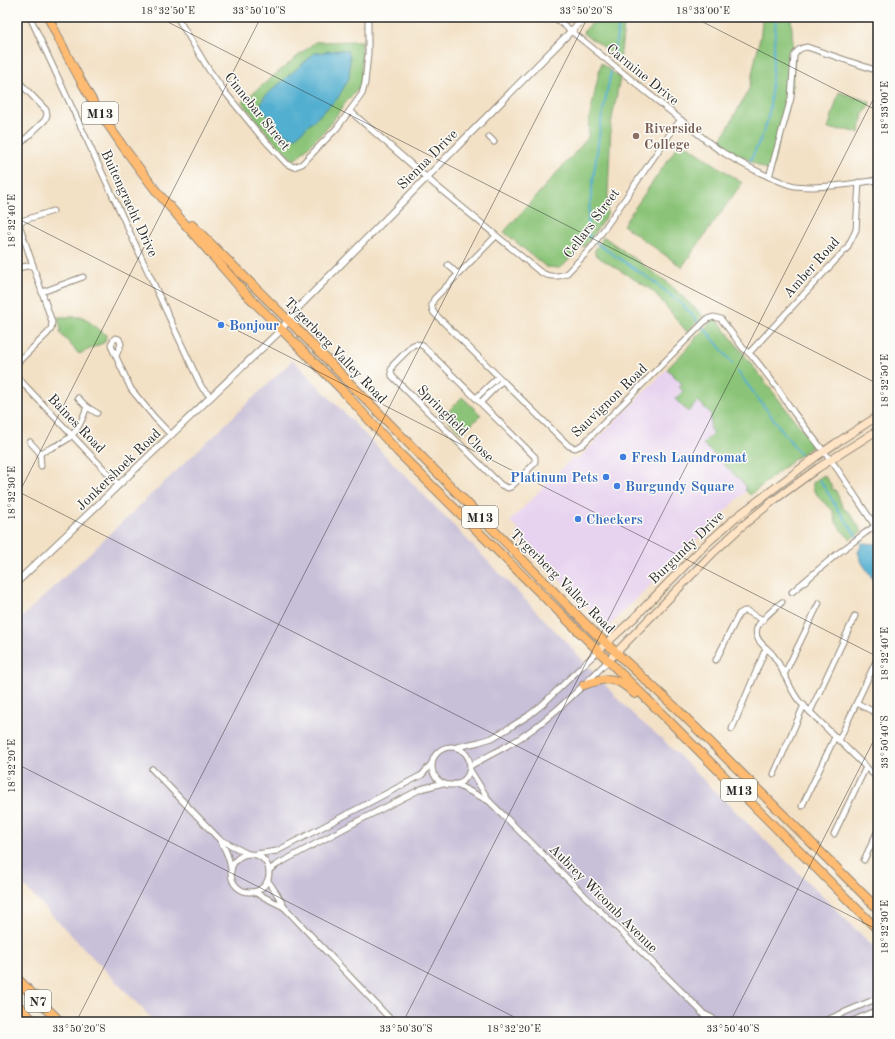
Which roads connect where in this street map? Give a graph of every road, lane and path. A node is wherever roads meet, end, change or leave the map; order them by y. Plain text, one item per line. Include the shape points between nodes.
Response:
1 (30, 17) edge
2 (48, 17) edge
3 (177, 17) edge
4 (368, 17) edge
5 (554, 17) edge
6 (585, 17) edge
7 (571, 31) junction
8 (878, 71) edge
9 (17, 80) edge
10 (350, 111) junction
11 (681, 120) junction
12 (488, 137) dead end
13 (494, 142) dead end
14 (17, 147) edge
15 (426, 177) junction
16 (770, 177) junction
17 (878, 180) edge
18 (859, 182) junction
19 (165, 200) junction
20 (53, 211) dead end
21 (18, 220) edge
22 (496, 236) junction
23 (33, 265) junction
24 (448, 265) dead end
25 (17, 268) edge
26 (458, 274) junction
27 (83, 277) dead end
28 (42, 292) junction
29 (288, 320) junction
30 (281, 330) junction
31 (749, 353) junction
32 (116, 356) dead end
33 (17, 363) edge
34 (236, 373) joint
35 (17, 377) edge
36 (498, 377) junction
37 (502, 381) junction
38 (211, 397) junction
39 (78, 398) dead end
40 (476, 398) junction
41 (481, 402) junction
42 (87, 407) junction
43 (97, 413) dead end
44 (878, 416) edge
45 (878, 430) edge
46 (72, 435) junction
47 (172, 435) junction
48 (30, 442) dead end
49 (824, 452) junction
50 (40, 453) junction
51 (830, 460) junction
52 (41, 466) dead end
53 (119, 485) junction
54 (876, 525) edge
55 (18, 580) edge
56 (792, 592) dead end
57 (782, 602) dead end
58 (818, 603) dead end
59 (855, 616) dead end
60 (763, 620) junction
61 (607, 643) junction
62 (766, 648) junction
63 (598, 651) junction
64 (617, 652) junction
65 (878, 658) edge
66 (716, 660) dead end
67 (608, 661) junction
68 (784, 675) junction
69 (584, 685) junction
70 (857, 703) junction
71 (804, 706) junction
72 (810, 712) junction
73 (878, 714) edge
74 (667, 719) junction
75 (732, 729) dead end
76 (837, 738) junction
77 (457, 747) junction
78 (432, 763) junction
79 (866, 767) junction
80 (470, 768) junction
81 (152, 769) dead end
82 (774, 774) dead end
83 (878, 779) edge
84 (443, 783) junction
85 (455, 784) junction
86 (490, 802) junction
87 (802, 806) dead end
88 (878, 830) edge
89 (834, 834) dead end
90 (220, 840) junction
91 (248, 854) junction
92 (256, 854) junction
93 (864, 860) dead end
94 (231, 869) junction
95 (269, 870) junction
96 (268, 881) junction
97 (254, 892) junction
98 (284, 907) junction
99 (878, 909) edge
100 (878, 930) edge
101 (17, 979) edge
102 (878, 998) edge
103 (17, 1005) edge
104 (878, 1010) edge
105 (702, 1012) junction
106 (34, 1022) edge
107 (60, 1022) edge
108 (393, 1022) edge
109 (707, 1022) edge
110 (716, 1022) edge
111 (822, 1022) edge
112 (850, 1022) edge

1 - 38 street, Buitengracht Drive via 200,384
2 - 19 main road, Tygerberg Valley Road / M13 via 96,107
3 - 10 street, Cinnebar Street via 225,92 289,166 302,164
4 - 10 street, Cinnebar Street via 365,83 362,94
5 - 7 street, Carmine Drive
6 - 7 street, Sienna Drive
7 - 11 street, Carmine Drive
7 - 15 street, Sienna Drive
8 - 16 street via 807,47 797,51 794,56 791,98
9 - 14 street via 46,110 47,115
10 - 15 street, Cellars Street
11 - 16 street, Carmine Drive via 721,152
11 - 22 street, Cellars Street via 591,248 567,273 562,276 544,275
12 - 13 street
15 - 22 street, Cellars Street
15 - 29 street, Sienna Drive
16 - 18 street, Carmine Drive via 794,185 807,186 834,186
17 - 18 street, Carmine Drive
18 - 31 street, Amber Road via 856,230 847,248
19 - 29 main road, Tygerberg Valley Road / M13
19 - 30 main road, Tygerberg Valley Road / M13 via 244,293
20 - 21 street
21 - 23 street
22 - 26 street, Sauvignon Road
23 - 25 street
23 - 28 street
24 - 26 street
26 - 36 street, Sauvignon Road via 434,299 433,311
27 - 28 street
28 - 33 street via 52,326
29 - 30 street, Sienna Drive
29 - 61 main road, Tygerberg Valley Road / M13
30 - 34 street, Tygerberg Valley Road
30 - 63 main road, Tygerberg Valley Road / M13 via 343,391 398,452
31 - 37 street, Sauvignon Road via 721,319 707,319 586,442 572,448
31 - 49 street, Sauvignon Road
32 - 47 street via 131,390
34 - 38 street, Jonkershoek Road
35 - 46 street, Baines Road
36 - 37 street, Sauvignon Road
36 - 40 street
37 - 41 street
38 - 47 street, Jonkershoek Road
39 - 42 street
40 - 41 street, Springfield Close
40 - 41 street, Springfield Close via 421,345 413,345 392,368 392,376 501,485 508,488 534,464 535,456
42 - 43 street
42 - 46 street via 79,427
44 - 49 main road, Burgundy Drive
45 - 51 main road, Burgundy Drive
46 - 50 street via 64,442
46 - 53 street, Baines Road
47 - 53 street, Jonkershoek Road
48 - 50 street
49 - 51 street, Sauvignon Road
49 - 61 main road, Burgundy Drive via 735,518
50 - 52 street
51 - 54 street, Sauvignon Road
51 - 64 main road, Burgundy Drive via 741,527
53 - 55 street, Jonkershoek Road
54 - 56 street
57 - 60 street
58 - 68 street
59 - 72 street
60 - 62 street via 756,633 759,642
60 - 66 street via 747,611 740,614
61 - 63 main road, Burgundy Drive
61 - 64 main road, Tygerberg Valley Road / M13
62 - 68 street via 773,654
62 - 75 street
63 - 67 main road, Tygerberg Valley Road / M13
63 - 77 street via 528,716 492,738
64 - 67 main road, Burgundy Drive
64 - 99 main road, Tygerberg Valley Road / M13
65 - 70 street
67 - 69 street
67 - 74 main road, Tygerberg Valley Road / M13
68 - 71 street via 795,696
69 - 74 main road via 603,679 616,680 629,688 650,709
69 - 80 street via 526,734
70 - 73 street
70 - 76 street
71 - 72 street
71 - 82 street
72 - 76 street
74 - 100 main road, Tygerberg Valley Road / M13
76 - 79 street
76 - 87 street
77 - 78 street via 451,746 438,751
77 - 80 street via 468,755
78 - 84 street via 434,775
78 - 92 street via 422,775 277,851
79 - 83 street
79 - 89 street
80 - 85 street via 466,778
80 - 86 street, Aubrey Wicomb Avenue
81 - 90 street
84 - 85 street
84 - 95 street via 421,789
85 - 86 street, Aubrey Wicomb Avenue
86 - 105 street, Aubrey Wicomb Avenue
88 - 93 street
90 - 91 street
90 - 94 street via 227,851
91 - 92 street
91 - 94 street via 240,856
92 - 95 street via 265,860
94 - 97 street via 235,885 244,891
95 - 96 street
96 - 97 street via 260,890
96 - 98 street
97 - 98 street
98 - 108 street
101 - 107 highway, N7
102 - 111 street
103 - 106 highway, N7
104 - 112 street
105 - 109 street, Aubrey Wicomb Avenue
105 - 110 street, Aubrey Wicomb Avenue

